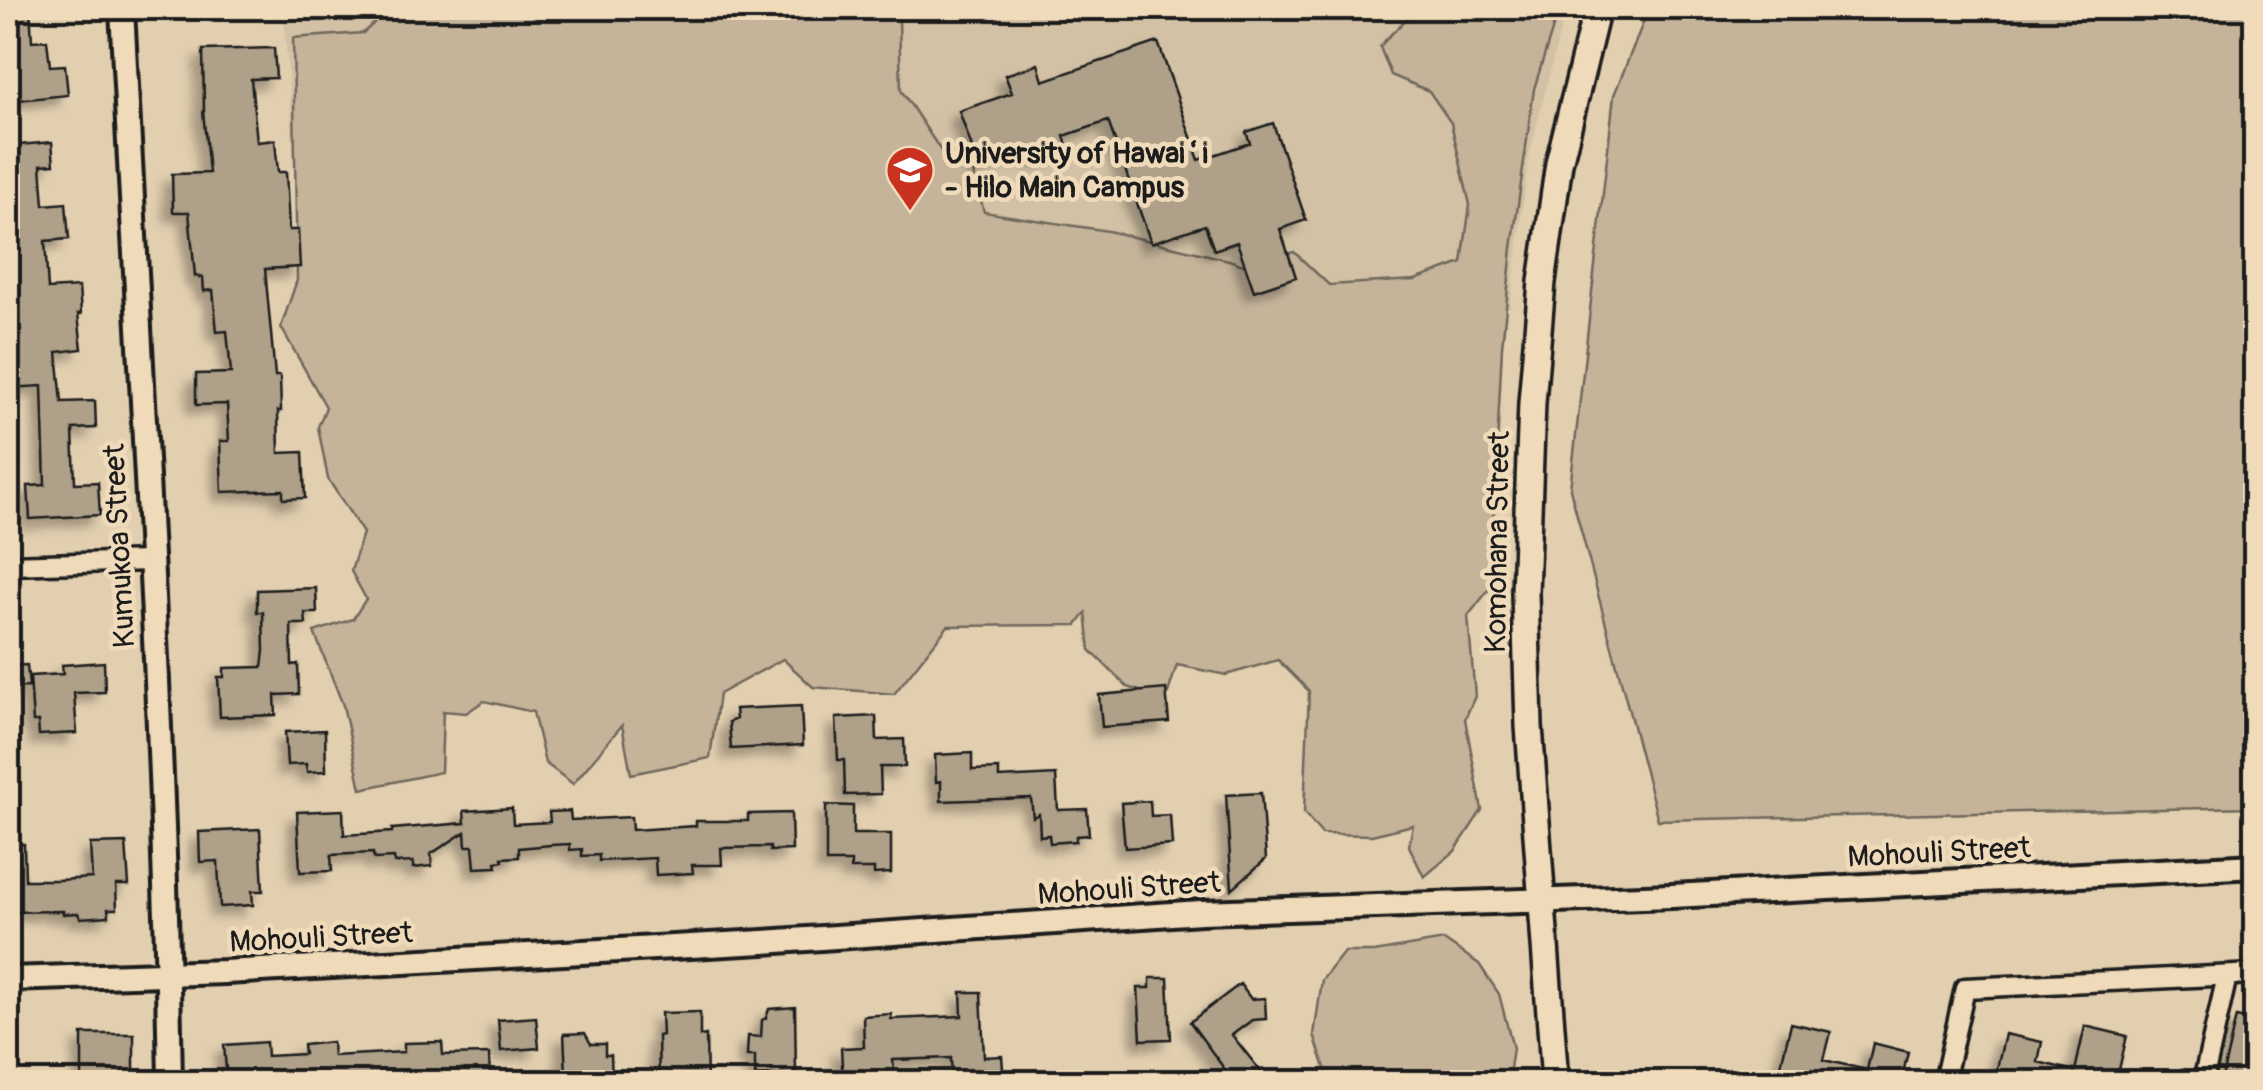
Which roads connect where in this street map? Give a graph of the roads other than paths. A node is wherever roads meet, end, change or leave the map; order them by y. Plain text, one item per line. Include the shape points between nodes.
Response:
1 (122, 8) edge
2 (1597, 8) edge
3 (150, 561) junction
4 (8, 565) edge
5 (2256, 866) edge
6 (1541, 901) junction
7 (168, 974) junction
8 (2256, 974) edge
9 (2227, 976) junction
10 (8, 979) edge
11 (170, 1082) edge
12 (1555, 1082) edge
13 (1944, 1082) edge
14 (2202, 1082) edge

1 - 3 street, Kumukoa Street
2 - 6 main road, Komohana Street via 1559,162 1532,403 1525,593
3 - 4 street
3 - 7 street, Kumukoa Street
5 - 6 street, Mohouli Street
6 - 7 street, Mohouli Street via 1201,912
6 - 12 main road, Komohana Street
7 - 10 street, Mohouli Street
7 - 11 street, Kumukoa Street
8 - 9 street
9 - 13 street via 1964,988
9 - 14 street

